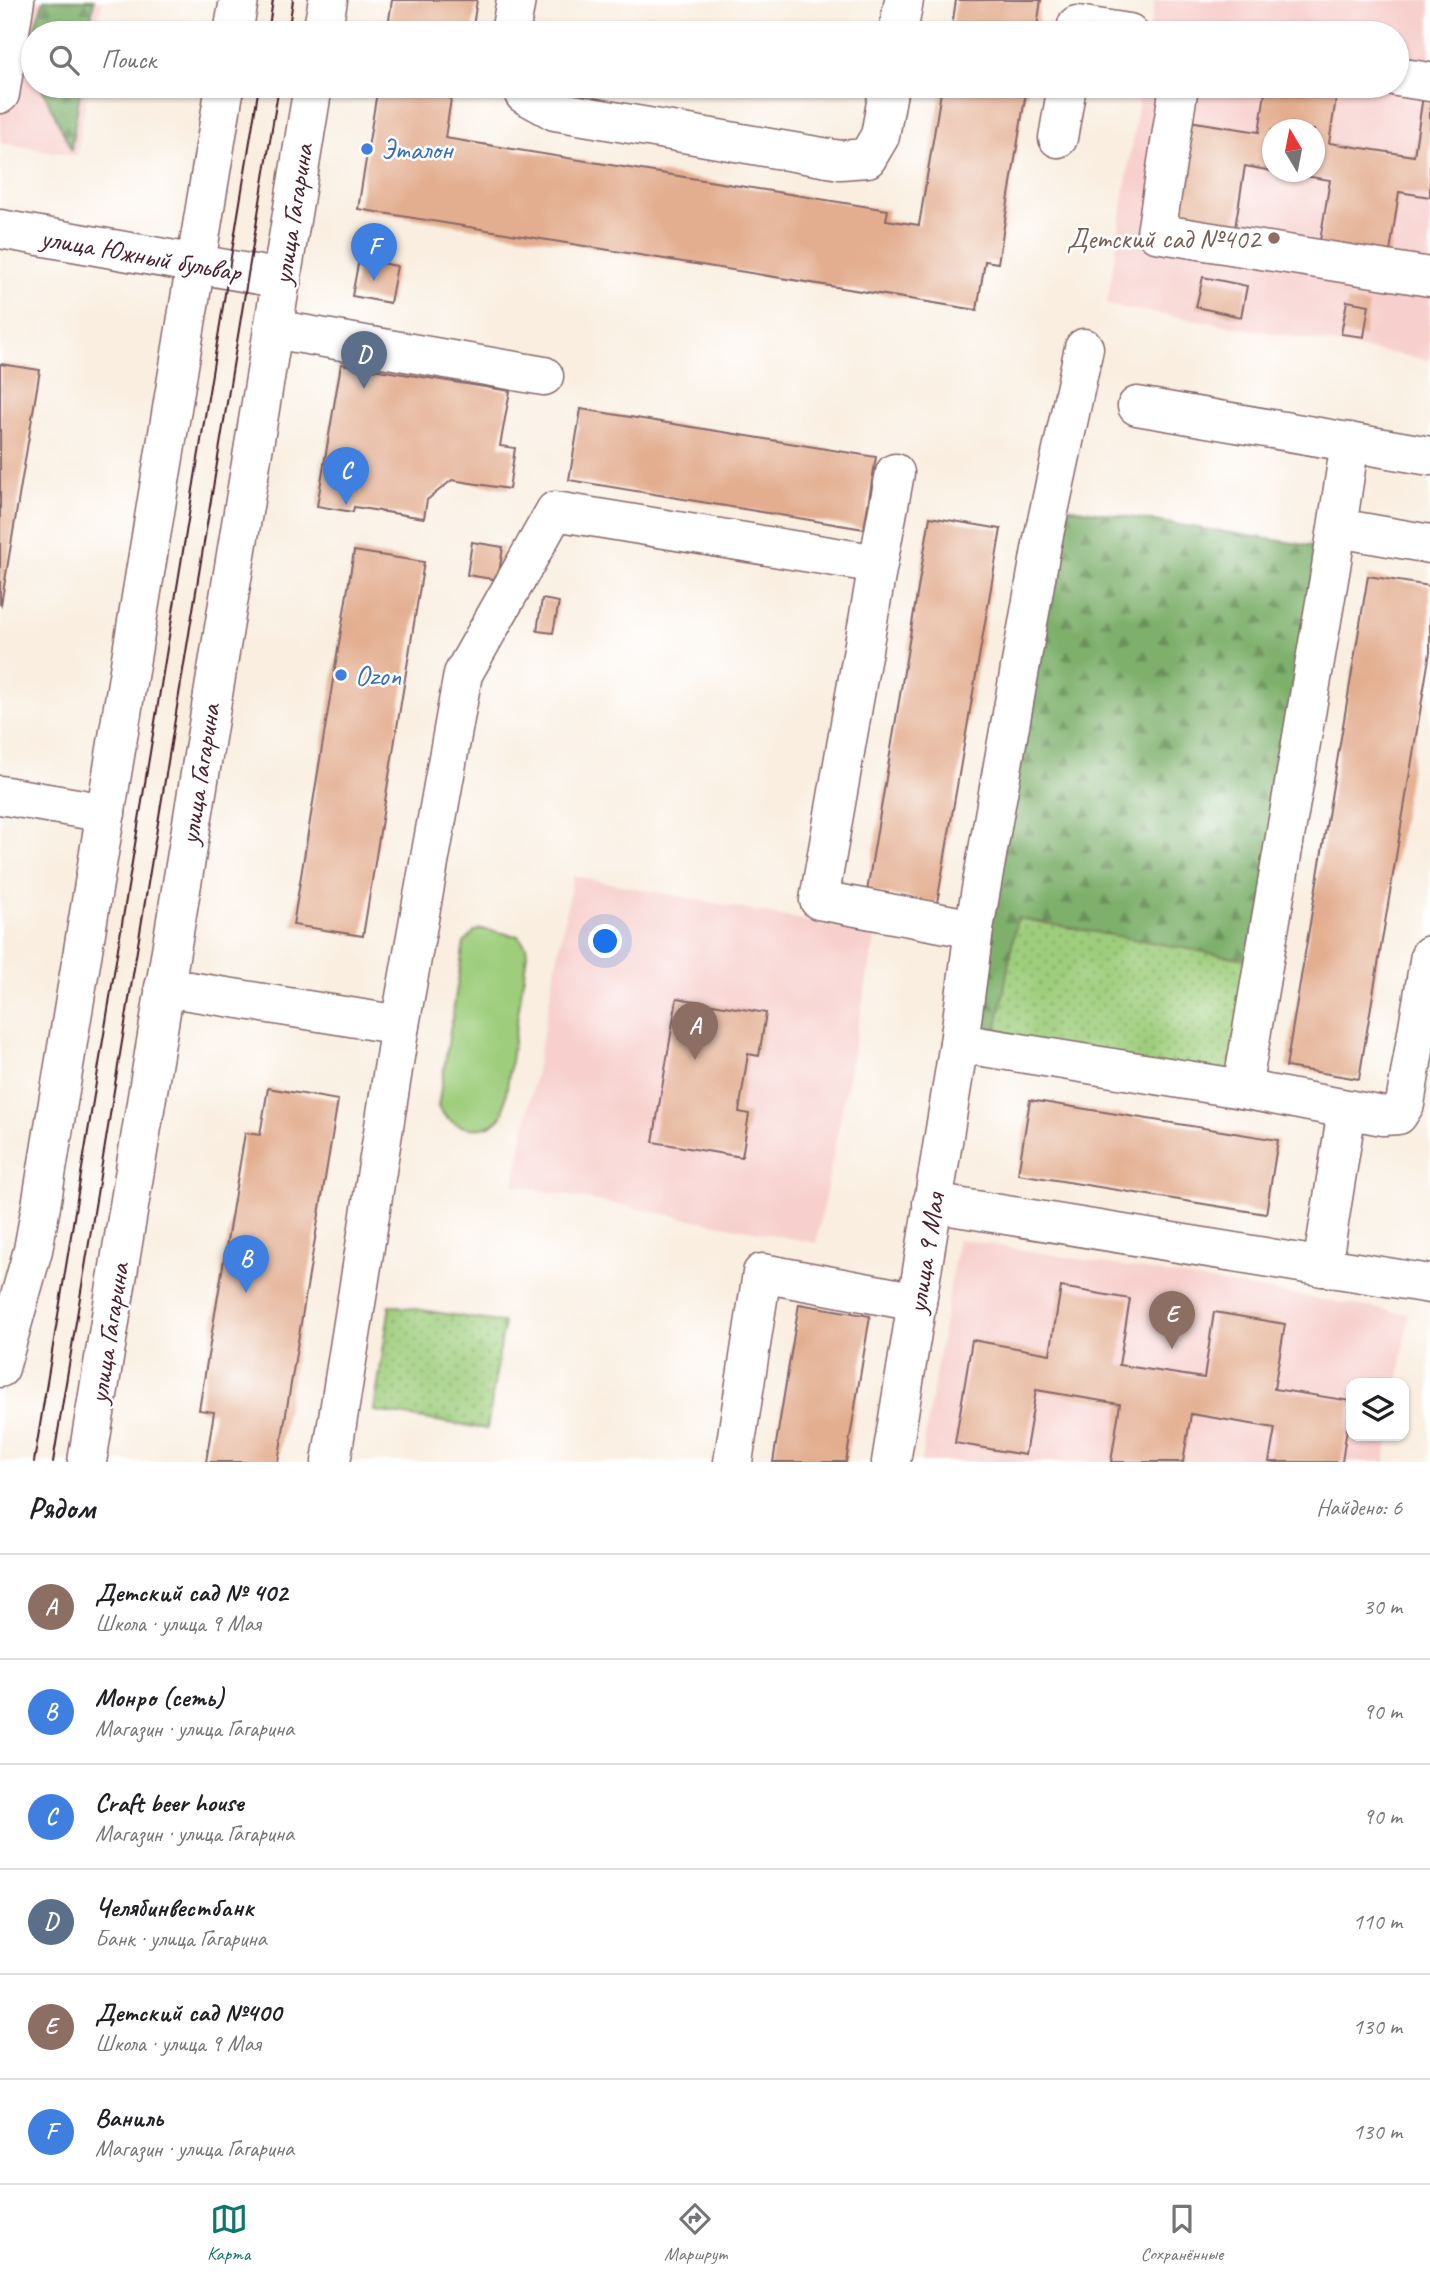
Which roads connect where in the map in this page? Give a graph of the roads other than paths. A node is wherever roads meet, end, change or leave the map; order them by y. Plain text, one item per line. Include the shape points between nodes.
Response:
1 (15, 0) edge
2 (239, 0) edge
3 (328, 0) edge
4 (516, 0) edge
5 (904, 0) edge
6 (235, 21) edge
7 (324, 21) edge
8 (512, 21) edge
9 (900, 21) edge
10 (1409, 79) edge
11 (1430, 82) edge
12 (0, 94) edge
13 (223, 98) edge
14 (311, 98) edge
15 (531, 98) edge
16 (887, 98) edge
17 (1065, 98) edge
18 (1177, 98) edge
19 (1058, 138) dead end
20 (0, 229) edge
21 (197, 264) junction
22 (1430, 277) edge
23 (282, 279) junction
24 (273, 329) junction
25 (1084, 348) dead end
26 (544, 376) dead end
27 (1137, 406) dead end
28 (1350, 442) junction
29 (1430, 456) edge
30 (895, 473) dead end
31 (1338, 528) junction
32 (1430, 544) edge
33 (878, 564) junction
34 (0, 795) edge
35 (106, 813) junction
36 (974, 929) junction
37 (1430, 954) edge
38 (164, 987) junction
39 (400, 1025) junction
40 (958, 1043) junction
41 (1242, 1089) junction
42 (1347, 1110) junction
43 (932, 1203) junction
44 (1322, 1267) junction
45 (1430, 1284) edge
46 (917, 1302) junction
47 (0, 1368) edge
48 (87, 1462) edge
49 (331, 1462) edge
50 (733, 1462) edge
51 (891, 1462) edge

1 - 12 main road
2 - 6 main road
3 - 7 main road
4 - 8 main road
5 - 9 main road
10 - 11 main road
13 - 21 main road
14 - 23 main road, улица Гагарина
15 - 16 main road via 555,111 840,160 867,158 880,136
17 - 19 main road
18 - 22 main road via 1156,233
20 - 21 main road, улица Южный бульвар
21 - 23 main road, улица Южный бульвар
21 - 35 main road
23 - 24 main road, улица Гагарина
24 - 26 main road
24 - 38 main road, улица Гагарина
25 - 36 main road, улица 9 Мая via 1042,544
27 - 28 main road
28 - 29 main road
28 - 31 main road
30 - 33 main road
31 - 32 main road
31 - 41 main road
33 - 36 main road via 818,900
33 - 39 main road via 555,511 463,674
34 - 35 main road
35 - 47 main road via 35,1239
36 - 40 main road, улица 9 Мая
37 - 42 main road via 1405,1104 1398,1115
38 - 39 main road
38 - 48 main road, улица Гагарина
39 - 49 main road
40 - 41 main road
40 - 43 main road, улица 9 Мая
41 - 42 main road
42 - 44 main road
43 - 44 main road
43 - 46 main road, улица 9 Мая
44 - 45 main road
46 - 50 main road via 762,1273
46 - 51 main road, улица 9 Мая

